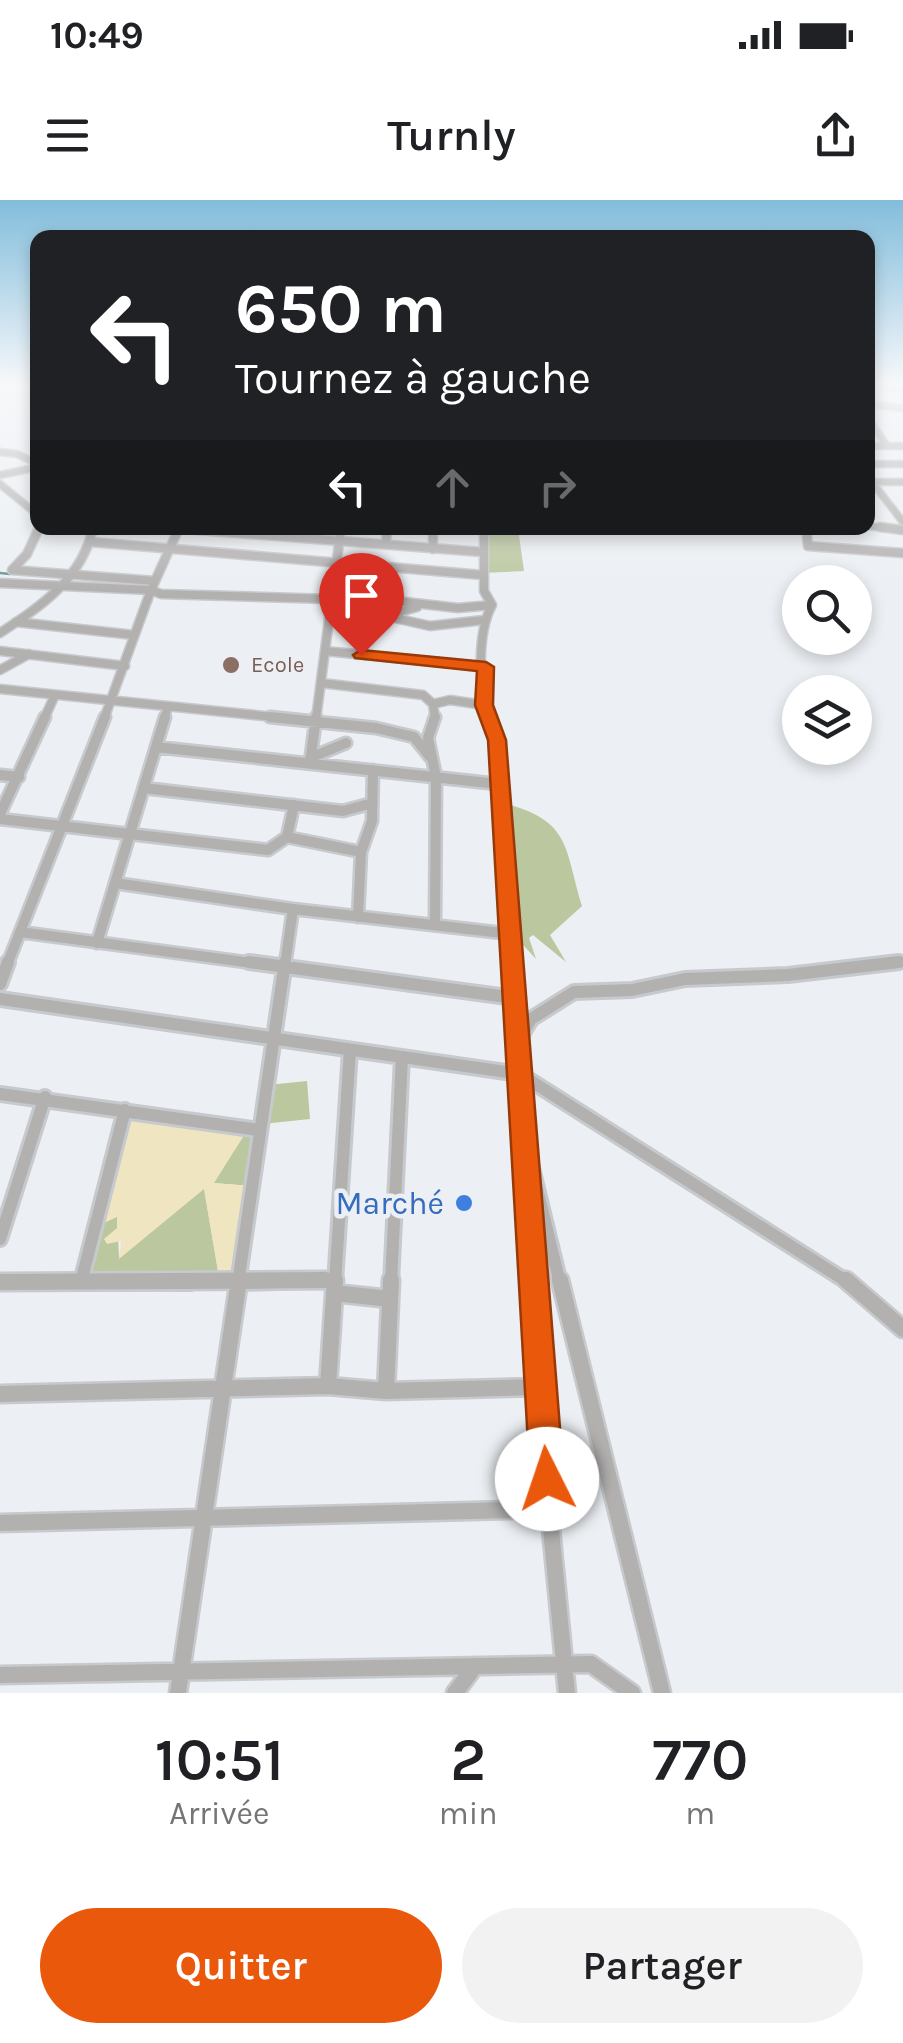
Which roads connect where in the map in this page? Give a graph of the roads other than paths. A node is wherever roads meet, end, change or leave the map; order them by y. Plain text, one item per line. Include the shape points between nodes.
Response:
1 (0, 452) edge
2 (30, 461) edge
3 (875, 464) edge
4 (903, 464) edge
5 (30, 467) edge
6 (12, 473) junction
7 (0, 475) edge
8 (875, 482) edge
9 (903, 482) edge
10 (1, 484) edge
11 (875, 488) edge
12 (30, 513) edge
13 (903, 522) edge
14 (875, 527) edge
15 (903, 530) edge
16 (32, 535) edge
17 (92, 535) edge
18 (176, 535) edge
19 (262, 535) edge
20 (339, 535) edge
21 (387, 535) edge
22 (433, 535) edge
23 (483, 535) edge
24 (807, 535) edge
25 (339, 541) junction
26 (91, 542) junction
27 (386, 544) junction
28 (433, 548) junction
29 (169, 549) junction
30 (482, 552) junction
31 (903, 553) edge
32 (335, 564) junction
33 (73, 572) junction
34 (484, 575) junction
35 (0, 583) edge
36 (64, 585) junction
37 (153, 586) junction
38 (332, 600) junction
39 (421, 605) junction
40 (492, 605) junction
41 (329, 615) junction
42 (390, 618) junction
43 (0, 619) edge
44 (484, 620) junction
45 (18, 621) junction
46 (0, 633) edge
47 (134, 635) junction
48 (0, 651) edge
49 (326, 651) junction
50 (29, 654) junction
51 (124, 666) junction
52 (486, 667) junction
53 (0, 670) edge
54 (321, 683) junction
55 (0, 689) edge
56 (18, 690) junction
57 (55, 695) junction
58 (0, 696) edge
59 (111, 701) junction
60 (432, 704) junction
61 (484, 705) junction
62 (168, 707) junction
63 (315, 723) junction
64 (313, 740) junction
65 (346, 744) dead end
66 (156, 747) junction
67 (324, 757) junction
68 (430, 757) junction
69 (310, 761) junction
70 (372, 770) junction
71 (0, 775) edge
72 (19, 776) junction
73 (436, 777) junction
74 (498, 784) junction
75 (144, 788) junction
76 (370, 804) junction
77 (294, 805) junction
78 (0, 816) edge
79 (60, 826) junction
80 (129, 834) junction
81 (287, 837) junction
82 (361, 852) junction
83 (115, 883) junction
84 (293, 909) junction
85 (358, 917) junction
86 (435, 925) junction
87 (20, 932) junction
88 (511, 934) junction
89 (97, 943) junction
90 (903, 962) edge
91 (283, 965) junction
92 (0, 984) edge
93 (515, 998) junction
94 (0, 1000) edge
95 (272, 1038) junction
96 (518, 1042) junction
97 (350, 1050) junction
98 (402, 1056) junction
99 (520, 1074) junction
100 (0, 1094) edge
101 (45, 1097) junction
102 (126, 1110) junction
103 (259, 1130) junction
104 (524, 1137) junction
105 (0, 1239) edge
106 (0, 1282) edge
107 (81, 1282) junction
108 (237, 1283) junction
109 (334, 1286) junction
110 (390, 1299) junction
111 (903, 1329) edge
112 (328, 1386) junction
113 (541, 1387) junction
114 (222, 1388) junction
115 (386, 1391) junction
116 (0, 1394) edge
117 (549, 1509) junction
118 (204, 1518) junction
119 (0, 1522) edge
120 (565, 1663) junction
121 (474, 1666) junction
122 (182, 1672) junction
123 (0, 1675) edge
124 (178, 1693) edge
125 (455, 1693) edge
126 (567, 1693) edge
127 (632, 1693) edge
128 (662, 1693) edge

1 - 2 street
3 - 4 street
5 - 6 street
6 - 7 street
6 - 10 street
8 - 9 street
10 - 12 street
11 - 13 street
14 - 15 street
16 - 33 street via 12,570
17 - 26 street
18 - 29 street
19 - 25 street
20 - 25 street
21 - 27 street
22 - 28 street
23 - 30 street
24 - 31 street via 808,546
25 - 27 street
25 - 32 street
26 - 29 street
26 - 33 street
27 - 28 street
28 - 30 street
29 - 32 street
29 - 37 street
30 - 34 street
32 - 34 street
32 - 38 street
33 - 36 street
33 - 37 street
34 - 40 street
35 - 36 street
36 - 37 street
36 - 45 street
37 - 38 street via 161,594
37 - 47 street
38 - 39 street
38 - 41 street
39 - 40 street
39 - 42 street
40 - 44 street
41 - 42 street
41 - 49 street
42 - 44 street via 430,626
43 - 45 street
44 - 52 street
45 - 46 street
45 - 47 street
47 - 51 street
48 - 50 street
49 - 52 street
49 - 54 street
50 - 51 street
50 - 53 street
51 - 59 street
52 - 61 street
54 - 60 street via 423,695
54 - 63 street
55 - 56 street
56 - 57 street
56 - 58 street
57 - 59 street
57 - 72 street
59 - 62 street
59 - 79 street
60 - 61 street
60 - 68 street
61 - 74 street via 497,740
62 - 63 street
62 - 66 street
63 - 64 street
63 - 68 street via 414,736
64 - 67 street
64 - 69 street
65 - 67 street
66 - 69 street
66 - 75 street
67 - 69 street
68 - 73 street
69 - 70 street
70 - 73 street
70 - 76 street
71 - 72 street
72 - 78 street
73 - 74 street
73 - 86 street
74 - 88 street
75 - 77 street
75 - 80 street
76 - 77 street via 350,811
76 - 82 street via 372,822
77 - 81 street
78 - 79 street
79 - 80 street
79 - 87 street
80 - 81 street via 268,850
80 - 83 street
81 - 82 street
82 - 85 street
83 - 84 street
83 - 89 street
84 - 85 street
84 - 91 street
85 - 86 street
86 - 88 street
87 - 89 street
87 - 92 street
88 - 93 street
89 - 91 street
90 - 96 street via 574,992 531,1020
91 - 93 street
91 - 95 street
93 - 96 street
94 - 95 street
95 - 97 street
95 - 103 street
96 - 99 street
97 - 98 street
97 - 109 street
98 - 99 street
98 - 110 street
99 - 104 street
99 - 111 street via 836,1271
100 - 101 street
101 - 102 street
101 - 105 street
102 - 103 street
102 - 107 street
103 - 108 street
104 - 113 street
104 - 128 street
106 - 107 street
107 - 108 street
108 - 109 street
108 - 114 street
109 - 110 street
109 - 112 street
110 - 115 street
112 - 114 street
112 - 115 street
113 - 115 street
113 - 117 street
114 - 116 street
114 - 118 street
117 - 118 street
117 - 120 street
118 - 119 street
118 - 122 street
120 - 121 street
120 - 126 street
120 - 127 street via 591,1664
121 - 122 street
121 - 125 street
122 - 123 street
122 - 124 street

